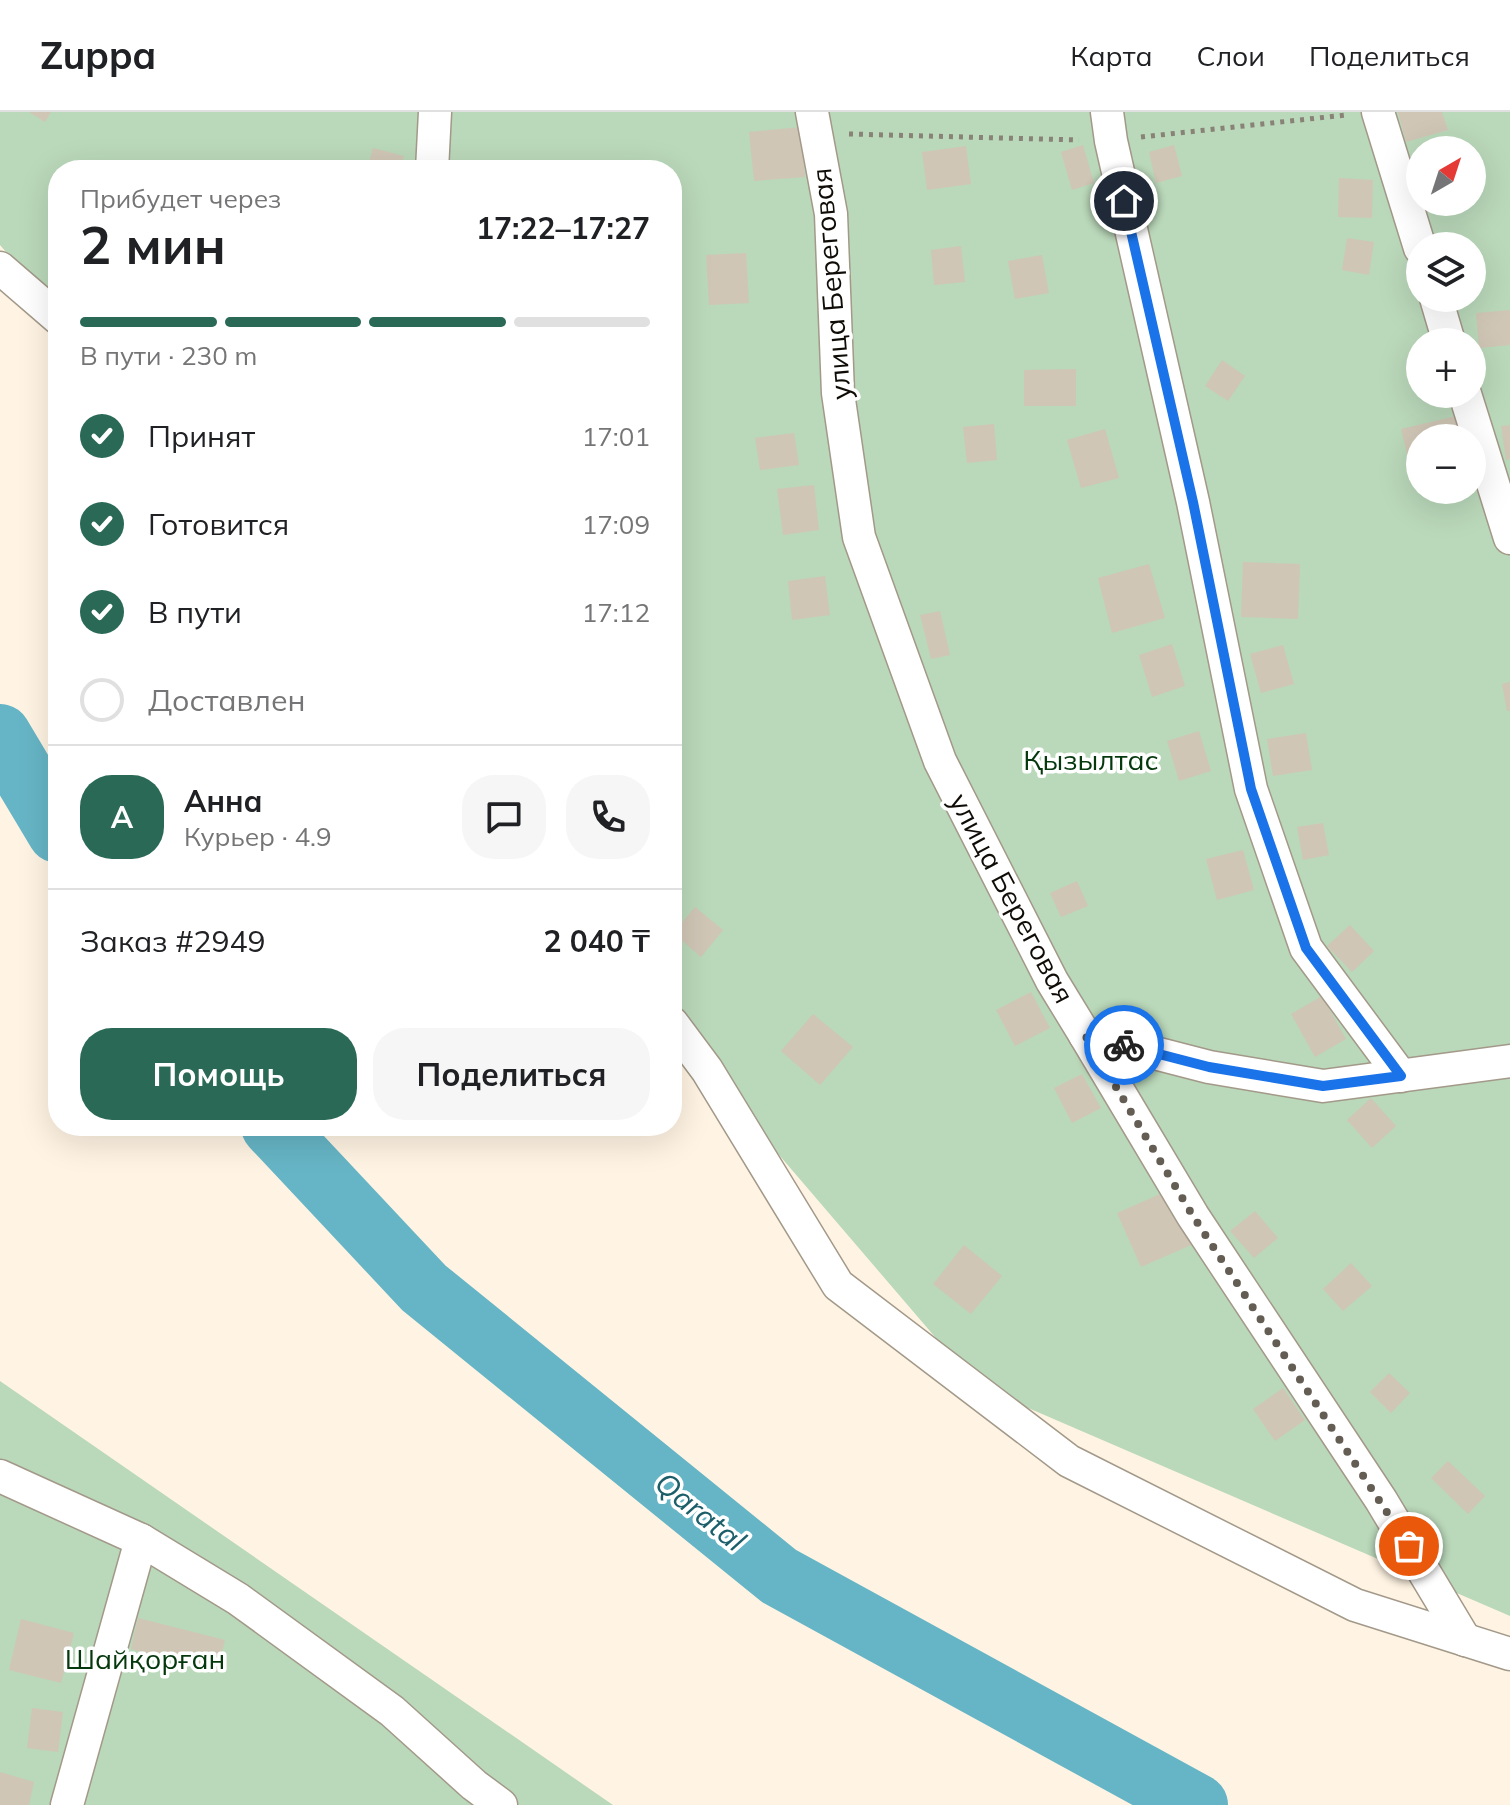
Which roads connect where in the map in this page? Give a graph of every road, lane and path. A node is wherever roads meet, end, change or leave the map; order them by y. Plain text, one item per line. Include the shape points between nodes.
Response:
1 (435, 112) edge
2 (812, 112) edge
3 (1107, 112) edge
4 (1378, 112) edge
5 (433, 160) edge
6 (1415, 232) edge
7 (0, 268) edge
8 (48, 309) edge
9 (1469, 408) edge
10 (1510, 538) edge
11 (1085, 1035) junction
12 (682, 1036) edge
13 (1510, 1061) edge
14 (1401, 1076) junction
15 (0, 1476) edge
16 (141, 1540) junction
17 (1465, 1640) junction
18 (1510, 1654) edge
19 (471, 1795) edge
20 (67, 1805) edge
21 (501, 1805) edge

1 - 5 street
2 - 11 street, улица Береговая via 831,214 838,393 859,537 940,761
3 - 14 street via 1251,789 1306,948
4 - 6 street
7 - 8 street
9 - 10 street
11 - 14 street via 1209,1067 1323,1086
11 - 17 street, улица Береговая via 1193,1216 1381,1500
12 - 17 street via 838,1285 1069,1461 1355,1605
13 - 14 street
15 - 16 street
16 - 19 street via 238,1599 392,1711
16 - 20 street
17 - 18 street
19 - 21 street

